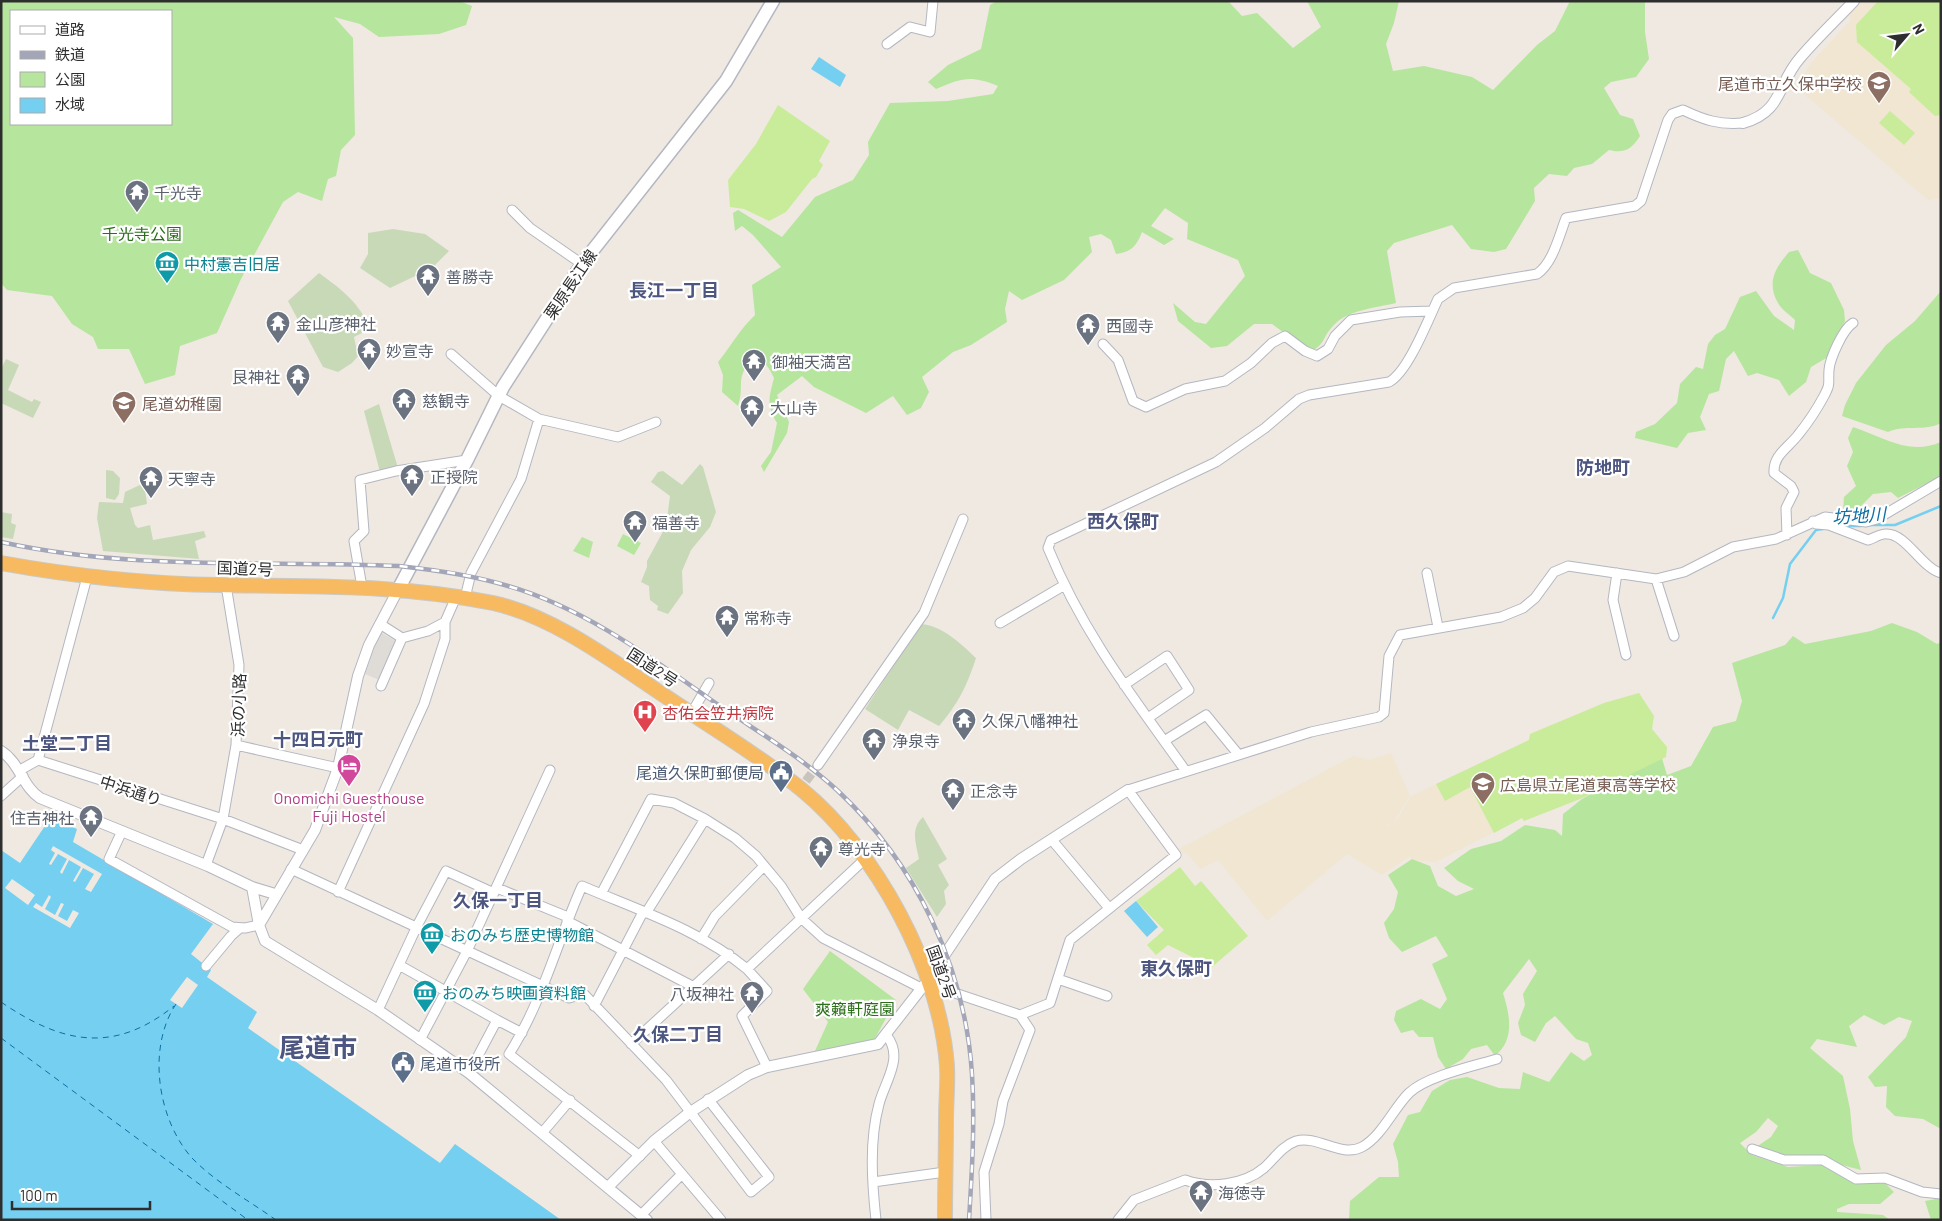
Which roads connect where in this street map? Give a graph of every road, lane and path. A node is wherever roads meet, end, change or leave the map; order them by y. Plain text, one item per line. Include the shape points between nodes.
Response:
1 (773, 1) edge
2 (933, 1) edge
3 (1854, 1) edge
4 (887, 44) dead end
5 (1743, 123) joint
6 (512, 210) dead end
7 (582, 264) junction
8 (1432, 311) junction
9 (1853, 323) dead end
10 (1103, 344) dead end
11 (451, 354) dead end
12 (499, 396) junction
13 (539, 419) junction
14 (656, 422) dead end
15 (467, 460) junction
16 (1941, 481) edge
17 (963, 518) dead end
18 (1813, 521) junction
19 (1787, 535) junction
20 (1, 563) edge
21 (1617, 573) junction
22 (1941, 573) edge
23 (1427, 574) dead end
24 (87, 576) junction
25 (1656, 579) junction
26 (226, 585) junction
27 (1063, 586) junction
28 (362, 587) junction
29 (399, 588) junction
30 (461, 598) junction
31 (445, 622) junction
32 (1000, 623) dead end
33 (380, 624) junction
34 (1438, 627) junction
35 (1674, 636) dead end
36 (402, 638) junction
37 (1626, 655) dead end
38 (709, 682) dead end
39 (1124, 685) junction
40 (381, 686) dead end
41 (691, 714) junction
42 (1148, 718) junction
43 (1164, 741) junction
44 (236, 745) junction
45 (1, 751) edge
46 (1238, 754) junction
47 (38, 760) junction
48 (818, 765) tunnel mouth
49 (338, 768) junction
50 (550, 770) dead end
51 (1185, 770) junction
52 (21, 773) junction
53 (1128, 790) junction
54 (1, 796) edge
55 (223, 819) junction
56 (706, 819) junction
57 (122, 831) junction
58 (1052, 840) junction
59 (303, 850) junction
60 (865, 858) junction
61 (206, 865) junction
62 (764, 866) junction
63 (290, 869) junction
64 (252, 887) junction
65 (496, 891) junction
66 (338, 892) junction
67 (275, 894) junction
68 (601, 894) junction
69 (1109, 908) junction
70 (644, 912) junction
71 (802, 918) junction
72 (567, 919) junction
73 (259, 925) junction
74 (417, 926) junction
75 (240, 928) junction
76 (701, 940) junction
77 (624, 950) junction
78 (467, 951) junction
79 (729, 954) junction
80 (399, 965) junction
81 (206, 966) dead end
82 (747, 969) junction
83 (1058, 979) junction
84 (543, 984) junction
85 (925, 984) junction
86 (694, 986) junction
87 (446, 992) junction
88 (1108, 996) dead end
89 (594, 1006) junction
90 (378, 1010) junction
91 (1020, 1015) junction
92 (497, 1020) junction
93 (522, 1033) junction
94 (886, 1036) junction
95 (420, 1040) junction
96 (631, 1044) junction
97 (1497, 1059) dead end
98 (767, 1068) junction
99 (469, 1073) junction
100 (708, 1099) junction
101 (570, 1100) junction
102 (689, 1113) junction
103 (542, 1133) junction
104 (654, 1141) junction
105 (1752, 1149) dead end
106 (640, 1156) junction
107 (945, 1172) junction
108 (682, 1174) junction
109 (874, 1182) junction
110 (608, 1187) junction
111 (1941, 1194) edge
112 (644, 1217) edge
113 (721, 1220) edge
114 (876, 1220) edge
115 (945, 1220) edge
116 (986, 1220) edge
117 (1118, 1220) edge

1 - 7 main road, 栗原長江線 via 726,82
2 - 4 street via 930,32 910,27
3 - 5 street via 1799,59 1770,108 1758,119
5 - 8 street via 1726,125 1711,122 1682,110 1672,114 1641,201 1635,206 1566,218 1544,270 1537,274 1454,288 1438,299
6 - 7 street via 530,228
7 - 12 main road, 栗原長江線
8 - 10 street via 1400,312 1351,320 1335,336 1328,350 1317,356 1285,336 1225,381 1185,389 1146,407 1133,401 1118,360
8 - 27 street via 1396,378 1299,399 1266,428 1216,462 1051,540 1048,548
9 - 19 street via 1844,331 1830,365 1830,382 1823,398 1798,436 1773,465 1774,473 1794,492 1786,508
11 - 12 street
12 - 13 street
12 - 15 main road, 栗原長江線
13 - 14 street via 618,437
13 - 30 street via 521,479
15 - 28 street via 405,469 360,480 364,531 354,541
15 - 29 main road, 栗原長江線
16 - 18 street via 1876,519 1866,522 1825,517
17 - 48 street via 924,613
18 - 19 street
18 - 22 street via 1868,540 1886,533 1897,536
19 - 25 street via 1733,547 1684,572
20 - 24 highway, 国道2号
21 - 25 street
21 - 34 street via 1568,566 1554,572 1524,608 1501,618
21 - 37 street via 1613,600
23 - 34 street
24 - 26 highway, 国道2号
24 - 47 street
25 - 35 street
26 - 28 highway, 国道2号
26 - 44 street, 浜の小路 via 239,665
27 - 32 street
27 - 39 street via 1100,651
28 - 29 highway, 国道2号
29 - 30 highway, 国道2号
29 - 33 street
30 - 31 street
30 - 41 highway, 国道2号 via 497,604 553,626
31 - 36 street via 428,631
31 - 66 street via 445,640 424,704
33 - 36 street
33 - 49 street via 358,676
34 - 46 street via 1400,635 1394,643 1389,656 1384,713 1379,717 1311,732
36 - 40 street
38 - 41 street
39 - 42 street
39 - 42 street via 1167,656 1188,690
41 - 60 highway, 国道2号 via 803,785
42 - 43 street
43 - 46 street via 1206,715
43 - 51 street
44 - 49 street
44 - 55 street, 浜の小路
45 - 52 street via 13,760
46 - 51 street
47 - 52 street
47 - 55 street, 中浜通り
49 - 59 street via 315,830
50 - 65 street
51 - 53 street
52 - 54 street
52 - 57 street via 40,798
53 - 58 street
53 - 69 street via 1176,855
55 - 59 street, 中浜通り
55 - 61 street, 浜の小路
56 - 62 street via 735,838
56 - 68 street via 674,804 651,799
56 - 70 street
57 - 61 street
57 - 75 street via 110,859 232,927
58 - 69 street
58 - 85 street via 995,879
59 - 63 street
60 - 71 street
60 - 85 highway, 国道2号 via 898,915
61 - 64 street
62 - 71 street
62 - 76 street via 715,916
63 - 66 street
63 - 67 street
64 - 67 street
64 - 73 street
65 - 72 street
65 - 74 street via 446,871
65 - 78 street
66 - 74 street
67 - 73 street
68 - 70 street
68 - 72 street via 582,886
69 - 83 street via 1070,940
70 - 76 street
70 - 77 street
71 - 82 street
71 - 85 street via 823,938
72 - 77 street
72 - 84 street
73 - 75 street
73 - 90 street via 262,936 272,946
74 - 78 street
74 - 80 street
75 - 81 street
76 - 79 street
77 - 86 street
77 - 89 street
78 - 84 street
78 - 87 street
79 - 82 street
79 - 86 street
80 - 87 street
80 - 90 street
82 - 98 street via 767,991 742,1016
83 - 88 street
83 - 91 street via 1050,1002
84 - 89 street via 569,998 584,994
84 - 93 street
85 - 91 street
85 - 94 street
85 - 107 highway, 国道2号 via 942,1031 947,1067
86 - 96 street
87 - 92 street
87 - 95 street
89 - 96 street
90 - 95 street
91 - 116 street via 1030,1030 1003,1100 984,1172
92 - 93 street
92 - 99 street
93 - 101 street via 509,1054
94 - 98 street via 874,1046
94 - 109 street via 895,1058 878,1105 873,1143
95 - 99 street
96 - 102 street via 666,1080
97 - 117 street via 1455,1071 1415,1089 1362,1147 1350,1151 1308,1139 1294,1142 1263,1169 1242,1180 1201,1186 1185,1180 1134,1200
98 - 100 street via 748,1075
99 - 103 street
100 - 102 street
100 - 102 street via 769,1177 751,1192
101 - 103 street
101 - 106 street
102 - 104 street
103 - 110 street
104 - 106 street
104 - 108 street
105 - 111 street via 1784,1160 1823,1160 1856,1179 1885,1178 1922,1192
106 - 110 street
107 - 109 street
107 - 115 highway, 国道2号
108 - 112 street
108 - 113 street
109 - 114 street
110 - 112 street

